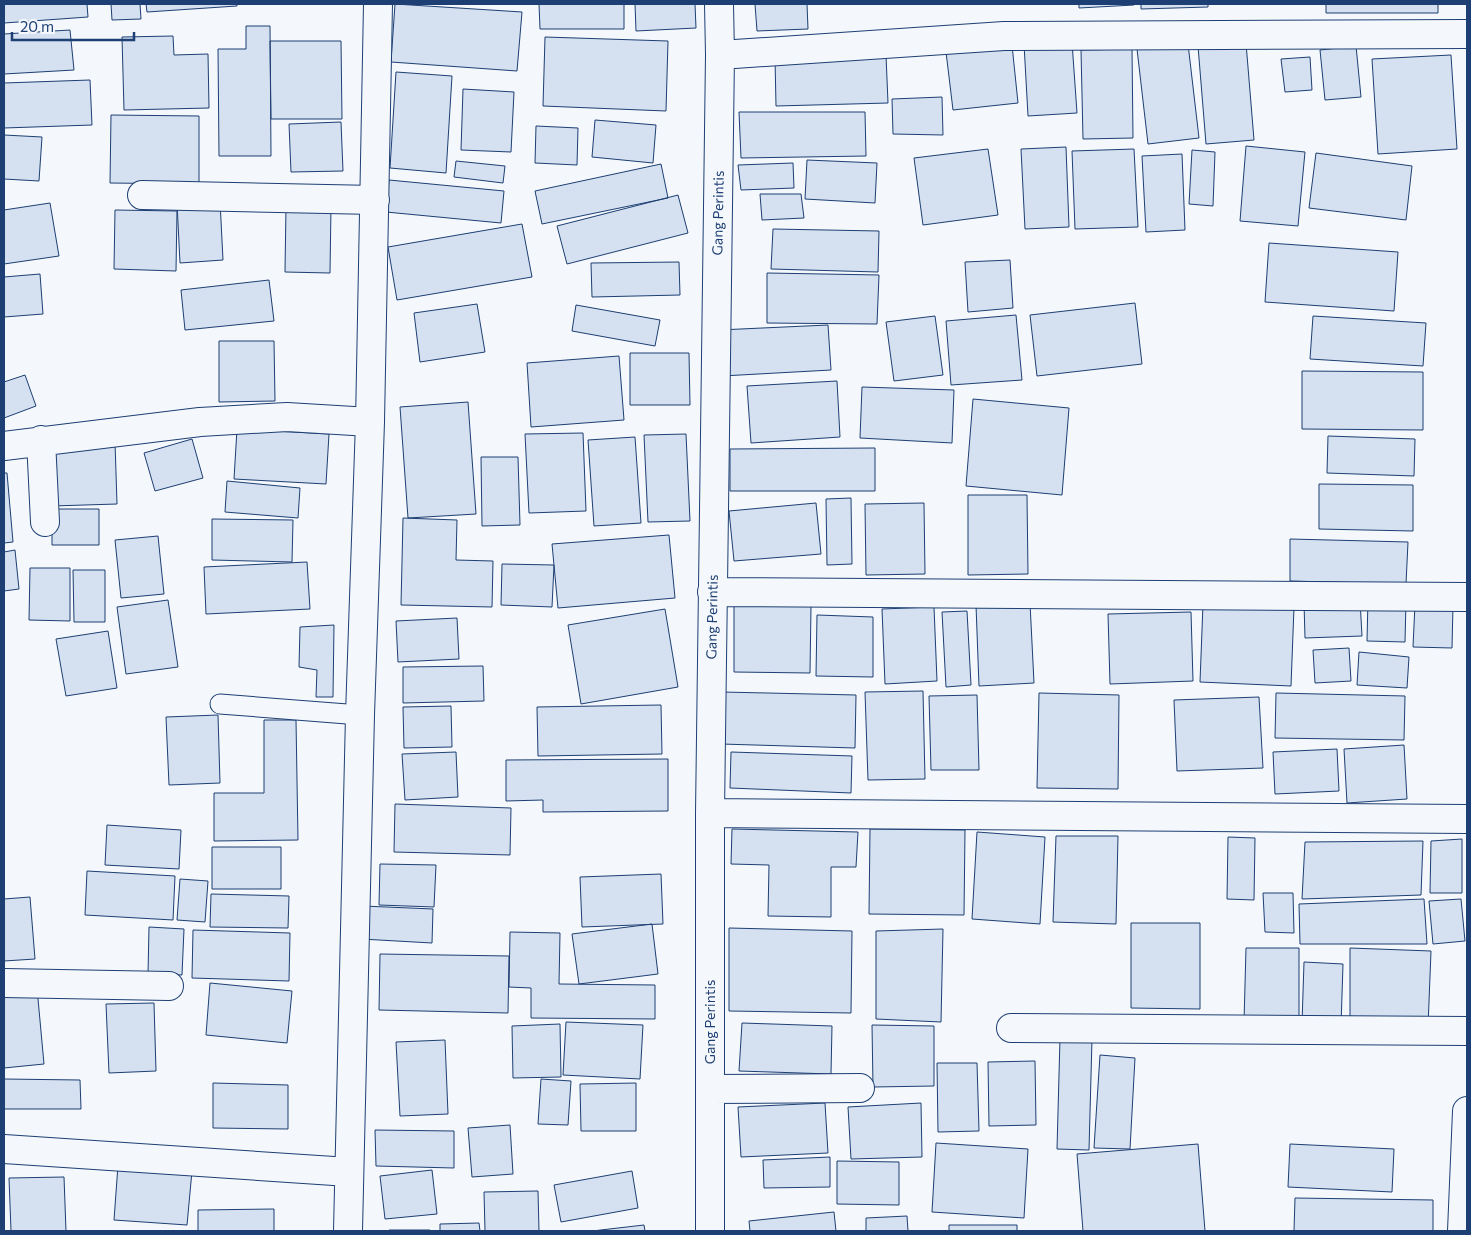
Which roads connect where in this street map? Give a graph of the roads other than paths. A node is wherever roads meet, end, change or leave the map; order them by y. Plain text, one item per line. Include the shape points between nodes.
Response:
1 (378, 4) edge
2 (719, 4) edge
3 (1467, 34) edge
4 (720, 55) junction
5 (142, 195) dead end
6 (375, 200) junction
7 (370, 422) junction
8 (41, 440) junction
9 (4, 446) edge
10 (45, 522) dead end
11 (712, 592) junction
12 (1467, 597) edge
13 (220, 704) dead end
14 (360, 715) junction
15 (710, 813) junction
16 (1467, 819) edge
17 (4, 983) edge
18 (169, 986) dead end
19 (1011, 1028) dead end
20 (1467, 1031) edge
21 (860, 1088) dead end
22 (710, 1089) junction
23 (1467, 1111) edge
24 (4, 1149) edge
25 (349, 1172) junction
26 (348, 1231) edge
27 (710, 1231) edge
28 (1462, 1231) edge

1 - 6 street
2 - 4 street, Gang Perintis
3 - 4 street via 1004,36
4 - 11 street, Gang Perintis
5 - 6 street
6 - 7 street
7 - 8 street via 287,417 200,422
7 - 14 street
8 - 9 street
8 - 10 street
11 - 12 street
11 - 15 street, Gang Perintis
13 - 14 lane
14 - 25 street
15 - 16 street
15 - 22 street, Gang Perintis
17 - 18 street
19 - 20 street
21 - 22 street
22 - 27 street, Gang Perintis
23 - 28 street
24 - 25 street
25 - 26 street

